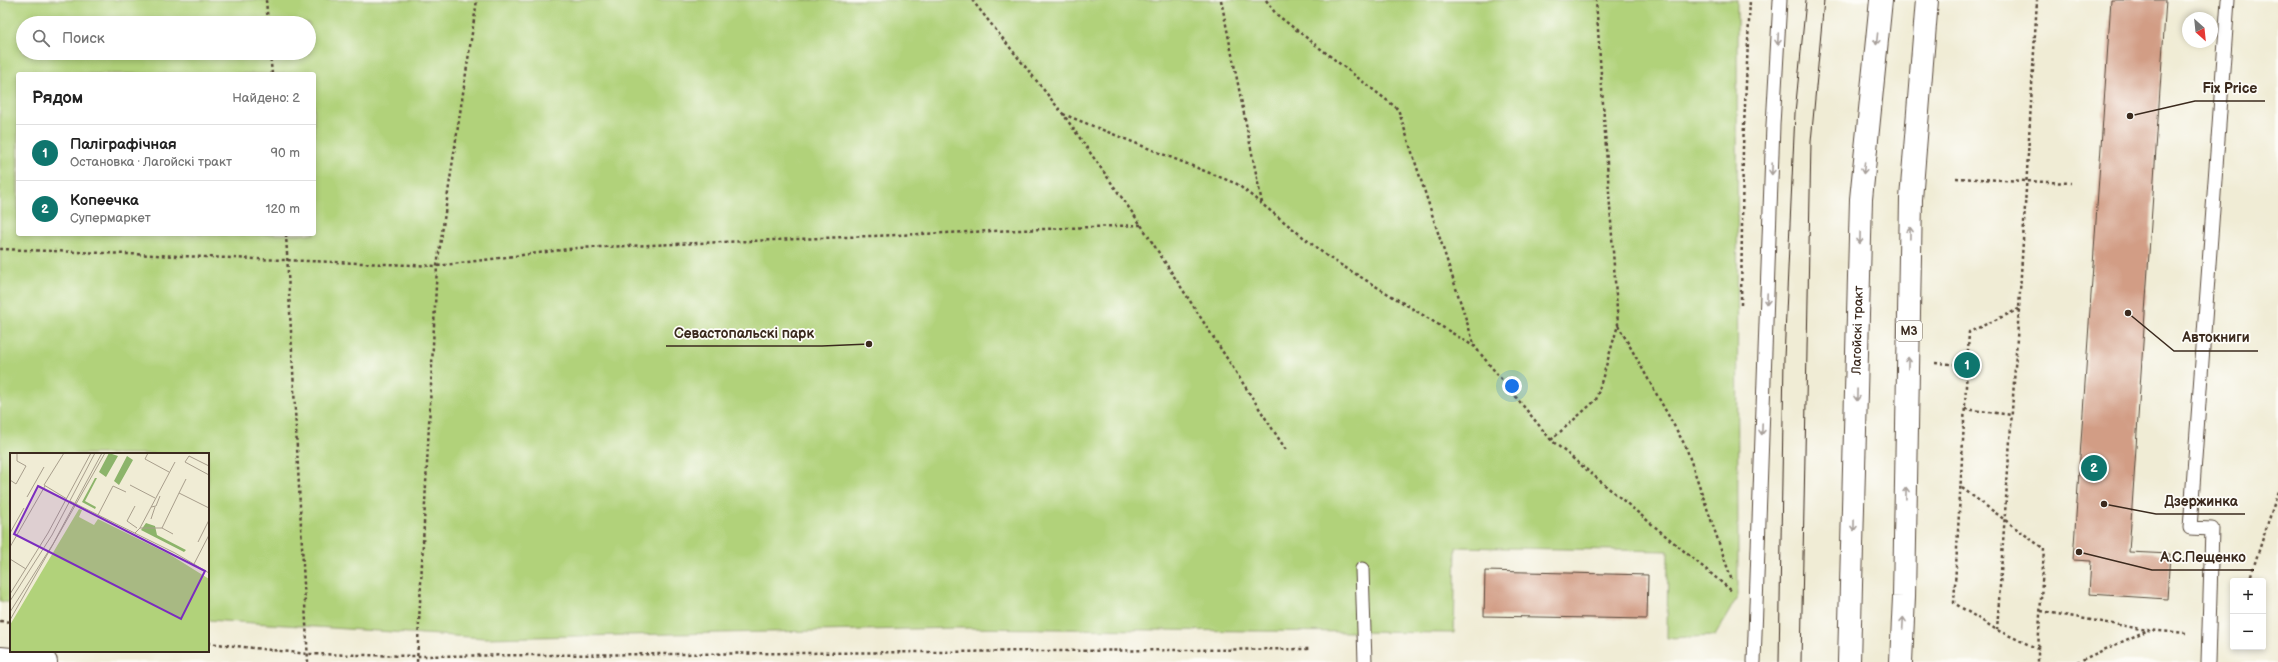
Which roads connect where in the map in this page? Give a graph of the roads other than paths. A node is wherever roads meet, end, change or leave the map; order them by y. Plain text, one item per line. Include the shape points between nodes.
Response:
1 (1780, 0) edge
2 (1881, 0) edge
3 (1927, 0) edge
4 (2228, 0) edge
5 (1362, 569) dead end
6 (0, 658) edge
7 (46, 662) edge
8 (1365, 662) edge
9 (1754, 662) edge
10 (1849, 662) edge
11 (1901, 662) edge
12 (2208, 662) edge

1 -> 9 lane via 1773,125
2 -> 10 main road, Лагойскі тракт via 1861,198
11 -> 3 main road, М3 via 1910,199
4 - 12 lane via 2190,528 2212,529 2211,634
5 - 8 lane
6 - 7 main road

